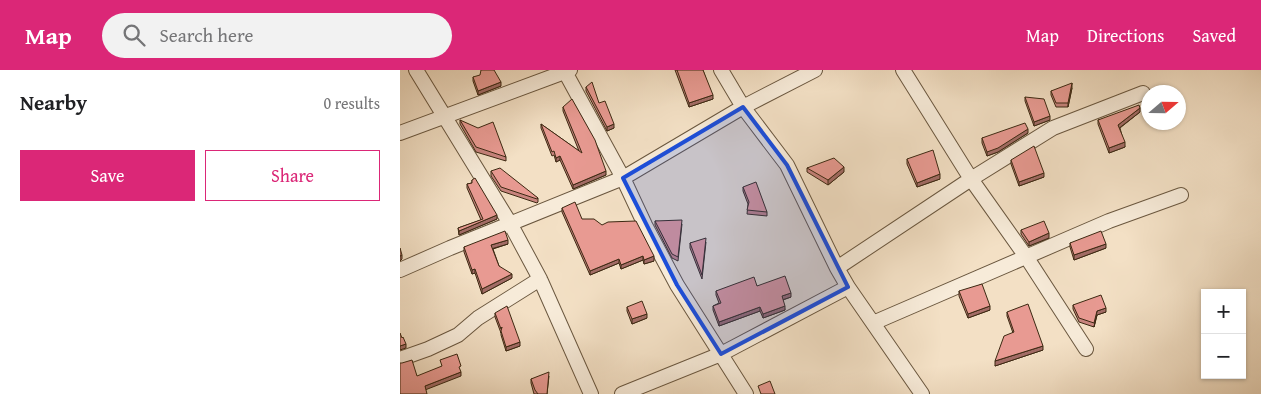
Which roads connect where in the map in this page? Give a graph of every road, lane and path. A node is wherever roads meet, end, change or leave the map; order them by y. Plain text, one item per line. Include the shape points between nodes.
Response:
1 (416, 70) edge
2 (721, 70) edge
3 (815, 70) edge
4 (902, 70) edge
5 (567, 71) edge
6 (1141, 94) edge
7 (743, 107) junction
8 (444, 118) junction
9 (400, 133) edge
10 (623, 178) junction
11 (971, 180) junction
12 (1181, 195) dead end
13 (511, 224) junction
14 (1027, 258) junction
15 (837, 268) junction
16 (400, 270) edge
17 (540, 279) junction
18 (848, 287) junction
19 (874, 323) junction
20 (1086, 349) dead end
21 (721, 354) junction
22 (400, 359) edge
23 (591, 394) edge
24 (622, 394) edge
25 (746, 394) edge
26 (922, 394) edge

1 - 8 street
2 - 7 street
3 - 7 street
4 - 11 street
5 - 8 street
5 - 10 street
6 - 11 street via 1052,128
7 - 10 street
7 - 15 street via 786,164
8 - 9 street
8 - 13 street
10 - 13 street
10 - 21 street via 645,225
11 - 14 street
11 - 15 street
12 - 14 street via 1109,221
13 - 16 street
13 - 17 street
14 - 19 street
14 - 20 street
15 - 18 street
17 - 22 street via 478,318 458,335
17 - 23 street
18 - 19 street
18 - 21 street
19 - 26 street
21 - 24 street
21 - 25 street

